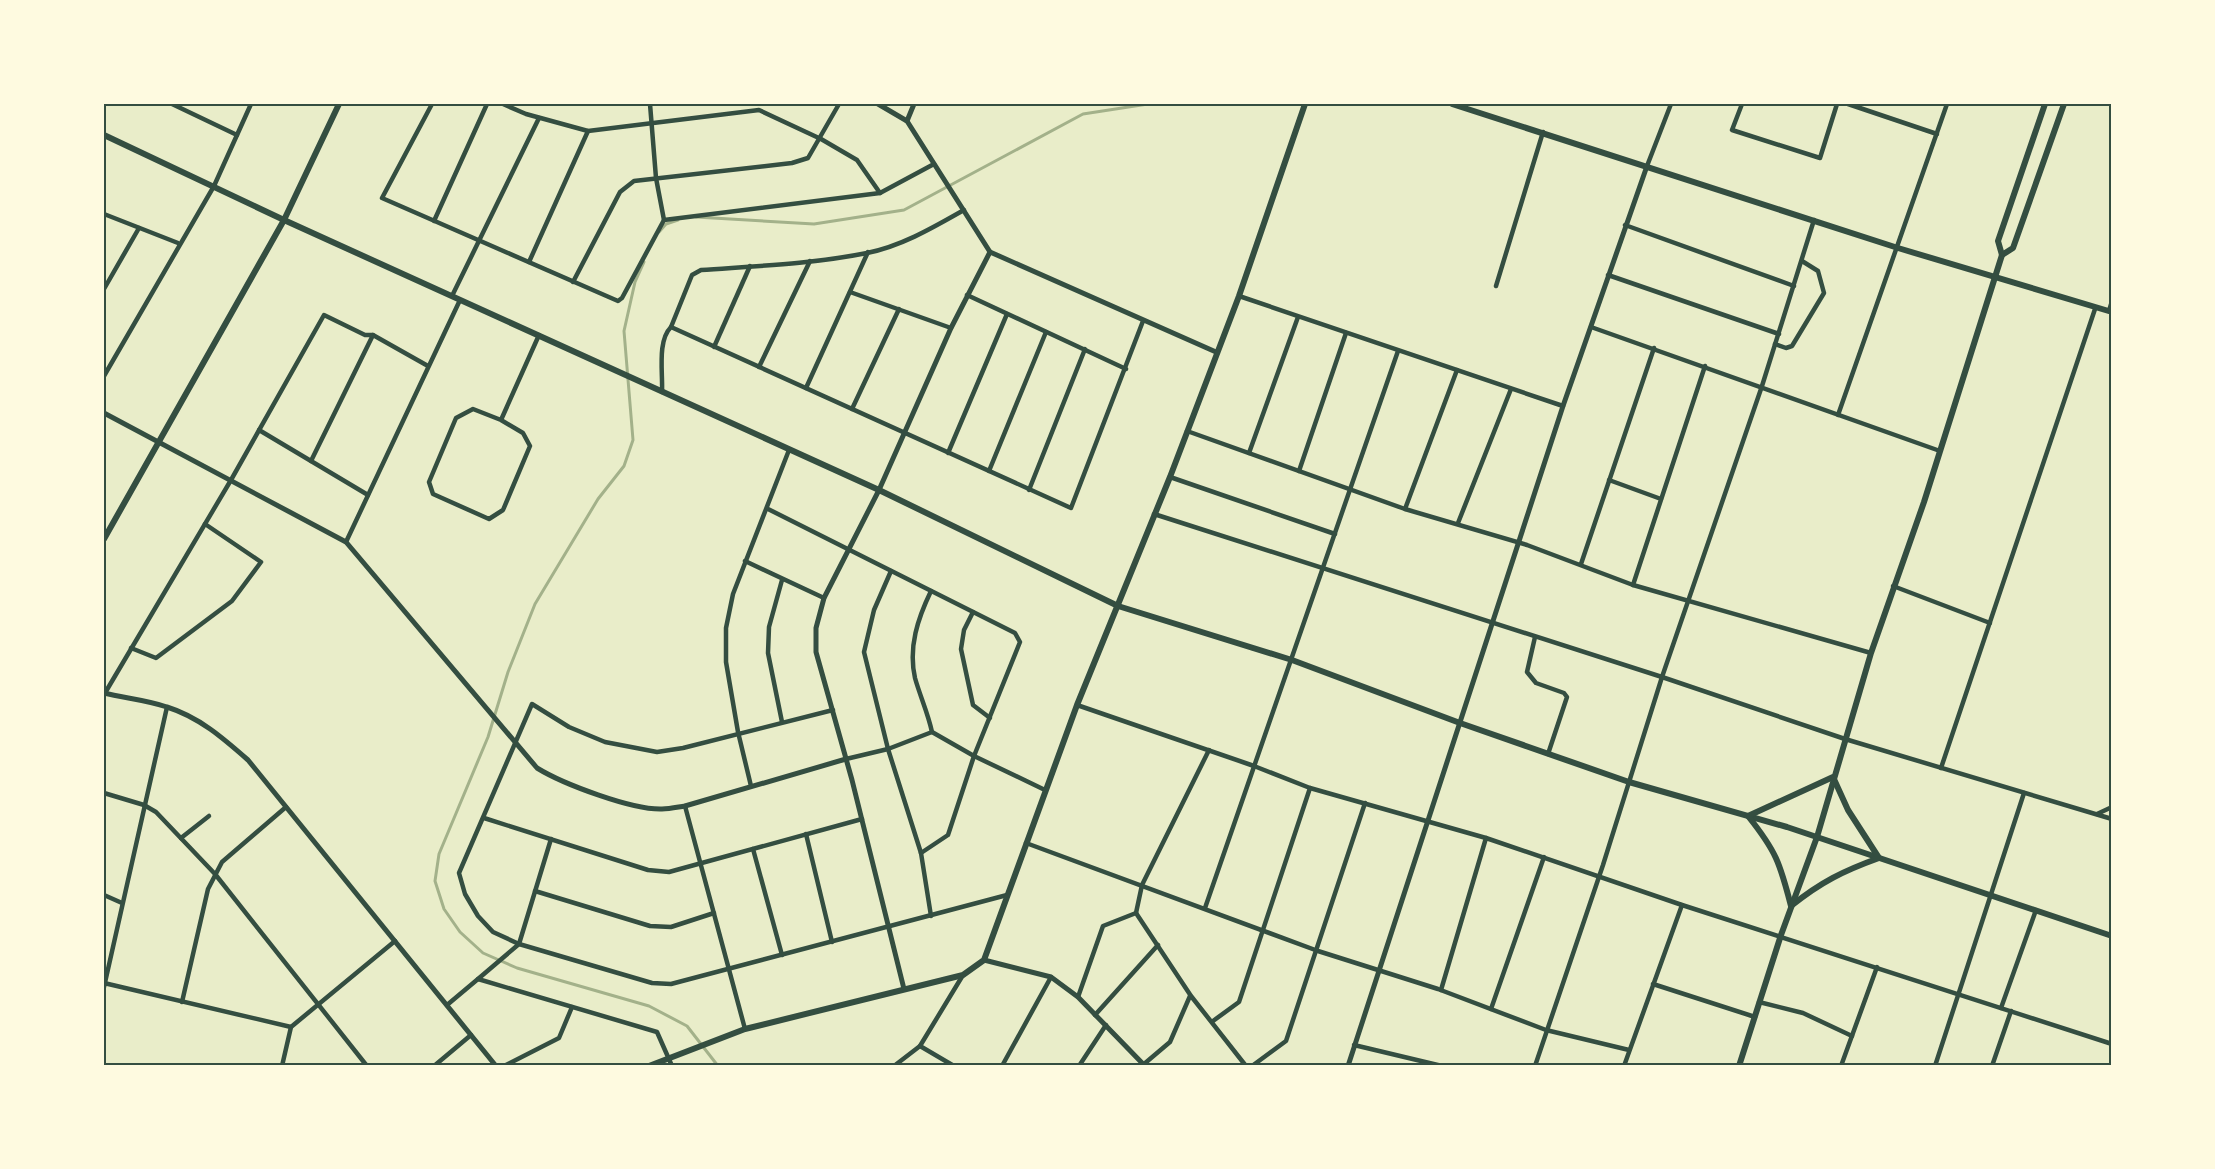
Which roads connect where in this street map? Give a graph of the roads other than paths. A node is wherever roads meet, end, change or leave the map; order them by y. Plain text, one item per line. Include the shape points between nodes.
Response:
1 (172, 104) edge
2 (191, 104) edge
3 (251, 104) edge
4 (339, 104) edge
5 (432, 104) edge
6 (487, 104) edge
7 (502, 104) edge
8 (650, 104) edge
9 (839, 104) edge
10 (878, 104) edge
11 (914, 104) edge
12 (1305, 104) edge
13 (1452, 104) edge
14 (1671, 104) edge
15 (1742, 104) edge
16 (1837, 104) edge
17 (1848, 104) edge
18 (1947, 104) edge
19 (2045, 104) edge
20 (2064, 104) edge
21 (187, 111) junction
22 (539, 118) junction
23 (907, 121) junction
24 (651, 123) junction
25 (588, 131) junction
26 (1543, 132) junction
27 (1937, 134) junction
28 (104, 135) edge
29 (237, 135) junction
30 (821, 139) junction
31 (934, 164) junction
32 (1647, 166) junction
33 (656, 178) junction
34 (214, 186) junction
35 (880, 194) junction
36 (964, 210) junction
37 (104, 214) edge
38 (284, 220) junction
39 (664, 220) junction
40 (1814, 220) junction
41 (434, 221) junction
42 (1625, 225) junction
43 (139, 228) junction
44 (480, 241) junction
45 (178, 243) junction
46 (1898, 248) junction
47 (868, 252) junction
48 (990, 252) junction
49 (2002, 255) junction
50 (810, 261) junction
51 (1802, 261) junction
52 (529, 262) junction
53 (750, 266) junction
54 (1608, 275) junction
55 (1994, 278) junction
56 (573, 282) junction
57 (1496, 286) dead end
58 (1794, 286) junction
59 (104, 289) edge
60 (850, 292) junction
61 (967, 295) junction
62 (452, 296) junction
63 (1239, 296) junction
64 (460, 300) junction
65 (2112, 301) edge
66 (899, 309) junction
67 (2095, 309) junction
68 (2110, 311) edge
69 (1007, 314) junction
70 (1298, 317) junction
71 (1143, 321) junction
72 (670, 327) junction
73 (1591, 327) junction
74 (951, 328) junction
75 (1046, 332) junction
76 (1346, 333) junction
77 (1779, 334) junction
78 (373, 335) junction
79 (539, 335) junction
80 (1775, 344) junction
81 (714, 347) junction
82 (1654, 348) junction
83 (1085, 350) junction
84 (1398, 351) junction
85 (1216, 352) junction
86 (104, 359) edge
87 (111, 362) junction
88 (428, 366) junction
89 (1705, 366) junction
90 (759, 367) junction
91 (1126, 369) junction
92 (1457, 370) junction
93 (104, 376) edge
94 (1762, 386) junction
95 (806, 388) junction
96 (1511, 389) junction
97 (659, 391) junction
98 (1563, 406) junction
99 (852, 409) junction
100 (104, 413) edge
101 (1838, 415) junction
102 (501, 420) junction
103 (259, 430) junction
104 (1187, 431) junction
105 (904, 433) junction
106 (158, 440) junction
107 (789, 450) junction
108 (1940, 451) junction
109 (948, 453) junction
110 (1250, 453) junction
111 (311, 461) junction
112 (989, 471) junction
113 (1299, 471) junction
114 (1170, 477) junction
115 (231, 480) junction
116 (1609, 480) junction
117 (1350, 489) junction
118 (879, 490) junction
119 (1029, 490) junction
120 (368, 495) junction
121 (1661, 499) junction
122 (768, 509) junction
123 (1405, 509) junction
124 (1154, 514) junction
125 (1458, 523) junction
126 (205, 524) junction
127 (1335, 534) junction
128 (104, 539) edge
129 (346, 542) junction
130 (1519, 543) junction
131 (847, 549) junction
132 (745, 561) junction
133 (1581, 564) junction
134 (1323, 569) junction
135 (891, 571) junction
136 (782, 580) junction
137 (1633, 585) junction
138 (1893, 586) junction
139 (931, 591) junction
140 (824, 598) junction
141 (1690, 602) junction
142 (1118, 606) junction
143 (973, 612) junction
144 (1492, 623) junction
145 (1989, 623) junction
146 (1535, 637) junction
147 (131, 648) junction
148 (1871, 653) junction
149 (1292, 660) junction
150 (1662, 677) junction
151 (104, 693) edge
152 (1077, 705) junction
153 (167, 707) junction
154 (833, 710) junction
155 (990, 718) junction
156 (782, 722) junction
157 (1460, 723) junction
158 (738, 732) junction
159 (932, 732) junction
160 (1845, 739) junction
161 (517, 744) junction
162 (888, 749) junction
163 (1209, 750) junction
164 (1548, 754) junction
165 (975, 756) junction
166 (846, 759) junction
167 (1254, 766) junction
168 (1941, 768) junction
169 (1833, 777) junction
170 (1629, 782) junction
171 (751, 786) junction
172 (1310, 788) junction
173 (1045, 790) junction
174 (104, 793) edge
175 (2024, 793) junction
176 (1365, 804) junction
177 (144, 805) junction
178 (686, 806) junction
179 (286, 807) junction
180 (2112, 807) edge
181 (2097, 814) junction
182 (209, 816) dead end
183 (1748, 816) junction
184 (484, 818) junction
185 (862, 819) junction
186 (2112, 819) edge
187 (1428, 821) junction
188 (806, 834) junction
189 (1817, 837) junction
190 (181, 838) junction
191 (1486, 838) junction
192 (551, 839) junction
193 (1026, 843) junction
194 (753, 849) junction
195 (921, 853) junction
196 (1544, 857) junction
197 (1879, 858) junction
198 (701, 863) junction
199 (215, 874) junction
200 (1599, 875) junction
201 (1142, 885) junction
202 (535, 891) junction
203 (104, 895) edge
204 (1007, 895) junction
205 (1991, 895) junction
206 (123, 903) junction
207 (1682, 905) junction
208 (1791, 906) junction
209 (1205, 908) junction
210 (2036, 910) junction
211 (714, 913) junction
212 (1136, 913) junction
213 (931, 916) junction
214 (889, 927) junction
215 (1262, 930) junction
216 (1781, 935) junction
217 (2112, 936) edge
218 (395, 941) junction
219 (832, 942) junction
220 (519, 944) junction
221 (1158, 945) junction
222 (1318, 951) junction
223 (782, 955) junction
224 (984, 960) junction
225 (1877, 967) junction
226 (729, 969) junction
227 (1379, 972) junction
228 (963, 975) junction
229 (1051, 977) junction
230 (478, 979) junction
231 (104, 984) edge
232 (1653, 984) junction
233 (904, 989) junction
234 (1441, 990) junction
235 (1958, 994) junction
236 (1191, 996) junction
237 (1078, 997) junction
238 (182, 1002) junction
239 (1759, 1002) junction
240 (318, 1005) junction
241 (447, 1005) junction
242 (572, 1007) junction
243 (2001, 1008) junction
244 (1491, 1009) junction
245 (2011, 1011) junction
246 (1095, 1015) junction
247 (1755, 1017) junction
248 (1213, 1021) junction
249 (1106, 1026) junction
250 (291, 1027) junction
251 (745, 1029) junction
252 (1546, 1030) junction
253 (471, 1035) junction
254 (1852, 1036) junction
255 (2112, 1044) edge
256 (1354, 1045) junction
257 (920, 1046) junction
258 (1629, 1050) junction
259 (668, 1057) junction
260 (282, 1065) edge
261 (367, 1065) edge
262 (434, 1065) edge
263 (496, 1065) edge
264 (504, 1065) edge
265 (649, 1065) edge
266 (672, 1065) edge
267 (894, 1065) edge
268 (954, 1065) edge
269 (1002, 1065) edge
270 (1079, 1065) edge
271 (1144, 1065) edge
272 (1246, 1065) edge
273 (1252, 1065) edge
274 (1348, 1065) edge
275 (1442, 1065) edge
276 (1535, 1065) edge
277 (1624, 1065) edge
278 (1739, 1065) edge
279 (1841, 1065) edge
280 (1935, 1065) edge
281 (1992, 1065) edge

1 - 21 street
2 - 21 street
3 - 29 street
4 - 38 main road
5 - 41 street via 382,198
6 - 41 street
7 - 22 street
8 - 24 street
9 - 30 street
10 - 23 street
11 - 23 street
12 - 63 main road
13 - 26 main road
14 - 32 street
15 - 16 street via 1732,130 1820,158
17 - 27 street
18 - 27 street
19 - 49 main road via 1998,241
20 - 49 main road via 2013,248
21 - 29 street
22 - 25 street
22 - 44 street
23 - 31 street
24 - 25 street
24 - 30 street via 759,110
24 - 33 street
25 - 52 street
26 - 32 main road
26 - 57 street
27 - 46 street
28 - 34 main road
29 - 34 street
30 - 33 street via 808,158 792,163
30 - 35 street via 856,160
31 - 35 street
31 - 36 street
32 - 40 main road
32 - 42 street
33 - 39 street
33 - 56 street via 634,181 620,192
34 - 38 main road
34 - 45 street
35 - 39 street
36 - 47 street via 920,233
36 - 48 street
37 - 43 street
38 - 62 main road
38 - 106 main road
39 - 56 street via 622,298 613,300
40 - 46 main road
40 - 51 street
41 - 44 street
42 - 54 street
42 - 58 street
43 - 45 street
43 - 59 street
44 - 52 street
44 - 62 street
45 - 87 street
46 - 55 main road
46 - 101 street
47 - 50 street
47 - 60 street
48 - 61 street
48 - 71 street
49 - 55 main road
50 - 53 street
50 - 90 street
51 - 58 street
51 - 80 street via 1818,271 1824,292 1792,346
52 - 56 street
53 - 72 street via 701,270 692,275
53 - 81 street
54 - 73 street
54 - 77 street
55 - 67 main road
55 - 108 main road
58 - 77 street
60 - 66 street
60 - 95 street
61 - 69 street
61 - 74 street
62 - 64 main road
63 - 70 street
63 - 85 main road
64 - 79 main road
64 - 88 street
65 - 68 street
66 - 74 street
66 - 99 street
67 - 68 main road
67 - 145 street
69 - 75 street
69 - 109 street
70 - 76 street
70 - 110 street
71 - 85 street
71 - 91 street
72 - 81 street
72 - 97 street via 663,346
73 - 82 street
73 - 98 street
74 - 105 street
75 - 83 street
75 - 112 street
76 - 84 street
76 - 113 street
77 - 80 street
78 - 88 street
78 - 103 street via 365,335 324,315
78 - 111 street
79 - 97 main road
79 - 102 street
80 - 94 street
81 - 90 street
82 - 89 street
82 - 116 street
83 - 91 street
83 - 119 street
84 - 92 street
84 - 117 street
85 - 104 main road
86 - 87 street
87 - 93 street
88 - 120 street
89 - 94 street
89 - 121 street
90 - 95 street
91 - 119 street via 1071,508
92 - 96 street
92 - 123 street
94 - 101 street
94 - 141 street
95 - 99 street
96 - 98 street
96 - 125 street
97 - 107 main road
98 - 130 street
99 - 105 street
100 - 106 street
101 - 108 street
102 - 102 street via 522,432 530,446 503,510 489,519 433,494 429,482 456,418 472,409
103 - 111 street
103 - 115 street
104 - 110 street
104 - 114 main road
105 - 109 street
105 - 118 street
106 - 115 street
106 - 128 main road
107 - 118 main road
107 - 122 street
108 - 138 main road
109 - 112 street
110 - 113 street
111 - 120 street
112 - 119 street
113 - 117 street
114 - 124 main road
114 - 127 street
115 - 126 street
115 - 129 street
116 - 121 street
116 - 133 street
117 - 123 street
117 - 127 street
118 - 131 street
118 - 142 main road
120 - 129 street
121 - 137 street
122 - 131 street
122 - 132 street
123 - 125 street
124 - 134 street
124 - 142 main road
125 - 130 street
126 - 147 street
126 - 147 street via 261,562 232,601 156,658
127 - 134 street
129 - 161 street
130 - 133 street
130 - 144 street
131 - 135 street
131 - 140 street
132 - 136 street
132 - 158 street via 726,628 726,662
133 - 137 street
134 - 144 street
134 - 149 street
135 - 139 street
135 - 162 street via 874,610 864,652
136 - 140 street
136 - 156 street via 769,627 768,653
137 - 141 street
138 - 145 street
138 - 148 main road
139 - 143 street
139 - 159 street via 918,618 913,652 915,677
140 - 154 street via 816,628 816,652
141 - 148 street
141 - 150 street
142 - 149 main road
142 - 152 main road
143 - 155 street via 964,630 961,649 973,705
143 - 155 street via 1015,633 1020,642
144 - 146 street
144 - 157 street
145 - 168 street
146 - 150 street
146 - 164 street via 1527,672 1536,682 1567,697
147 - 151 street
148 - 160 main road
149 - 157 main road
149 - 167 street
150 - 160 street
150 - 170 street
151 - 153 street
152 - 163 street
152 - 173 main road
153 - 177 street
153 - 179 street via 221,736 248,760
154 - 156 street
154 - 166 street
155 - 165 street
156 - 158 street
157 - 164 main road
157 - 187 street
158 - 161 street via 657,752 605,742 569,727 532,704
158 - 171 street
159 - 162 street
159 - 165 street
160 - 168 street
160 - 169 main road
161 - 178 street via 537,768 555,780 639,807
161 - 184 street
162 - 166 street
162 - 195 street
163 - 167 street
163 - 201 street
164 - 170 main road
165 - 173 street
165 - 195 street via 948,835
166 - 171 street
166 - 185 street
167 - 172 street
167 - 209 street
168 - 175 street
169 - 183 main road
169 - 189 main road
169 - 197 main road via 1848,810
170 - 183 main road
170 - 200 street
171 - 178 street
172 - 176 street
172 - 215 street
173 - 193 main road
174 - 177 street
175 - 181 street
175 - 205 street
176 - 187 street
176 - 222 street
177 - 190 street
177 - 206 street
178 - 198 street
179 - 199 street via 222,862
179 - 218 street
180 - 181 street
181 - 186 street
182 - 190 street
183 - 189 main road
183 - 208 main road via 1773,848
184 - 192 street
184 - 220 street via 459,873 478,916 493,932
185 - 188 street
185 - 214 street
187 - 191 street
187 - 227 street
188 - 194 street
188 - 219 street
189 - 197 main road
189 - 208 main road
190 - 199 street
191 - 196 street
191 - 234 street
192 - 198 street via 648,870 669,872
192 - 202 street
193 - 201 street
193 - 204 main road
194 - 198 street
194 - 223 street
195 - 213 street
196 - 200 street
196 - 244 street
197 - 205 main road
197 - 208 main road via 1822,881
198 - 211 street
199 - 238 street via 208,889
199 - 240 street
200 - 207 street
200 - 252 street
201 - 209 street
201 - 212 street
202 - 211 street via 650,926 671,927
202 - 220 street
203 - 206 street
204 - 213 street
204 - 224 main road
205 - 210 main road
205 - 235 street
206 - 231 street
207 - 216 street
207 - 232 street
208 - 216 main road
209 - 215 street
210 - 217 main road
210 - 243 street
211 - 226 street
212 - 221 street
212 - 237 street via 1102,926
213 - 214 street
214 - 219 street
214 - 233 street
215 - 222 street
215 - 248 street via 1239,1002
216 - 225 street
216 - 239 main road
218 - 240 street
218 - 241 street
219 - 223 street
220 - 226 street via 652,983 671,984
220 - 230 street
221 - 236 street
221 - 246 street
222 - 227 street
222 - 273 street via 1286,1041
223 - 226 street
224 - 228 main road
224 - 229 street
225 - 235 street
225 - 254 street
226 - 251 street
227 - 234 street
227 - 256 street
228 - 233 main road
228 - 257 street
229 - 237 street
229 - 269 street
230 - 241 street
230 - 242 street
231 - 238 street
232 - 247 street
232 - 258 street
233 - 251 main road
234 - 244 street
235 - 243 street
235 - 280 street
236 - 248 street
236 - 271 street via 1170,1042
237 - 246 street
238 - 250 street
239 - 247 main road
239 - 254 street via 1803,1013
240 - 250 street
240 - 261 street
241 - 253 street
242 - 259 street via 657,1032
242 - 264 street via 559,1038
243 - 245 street
244 - 252 street
245 - 255 street
245 - 281 street
246 - 249 street
247 - 278 main road
248 - 272 street
249 - 270 street
249 - 271 street
250 - 260 street
251 - 259 main road
252 - 258 street
252 - 276 street
253 - 262 street
253 - 263 street
254 - 279 street
256 - 274 street
256 - 275 street
257 - 267 street
257 - 268 street
258 - 277 street
259 - 265 main road
259 - 266 street

